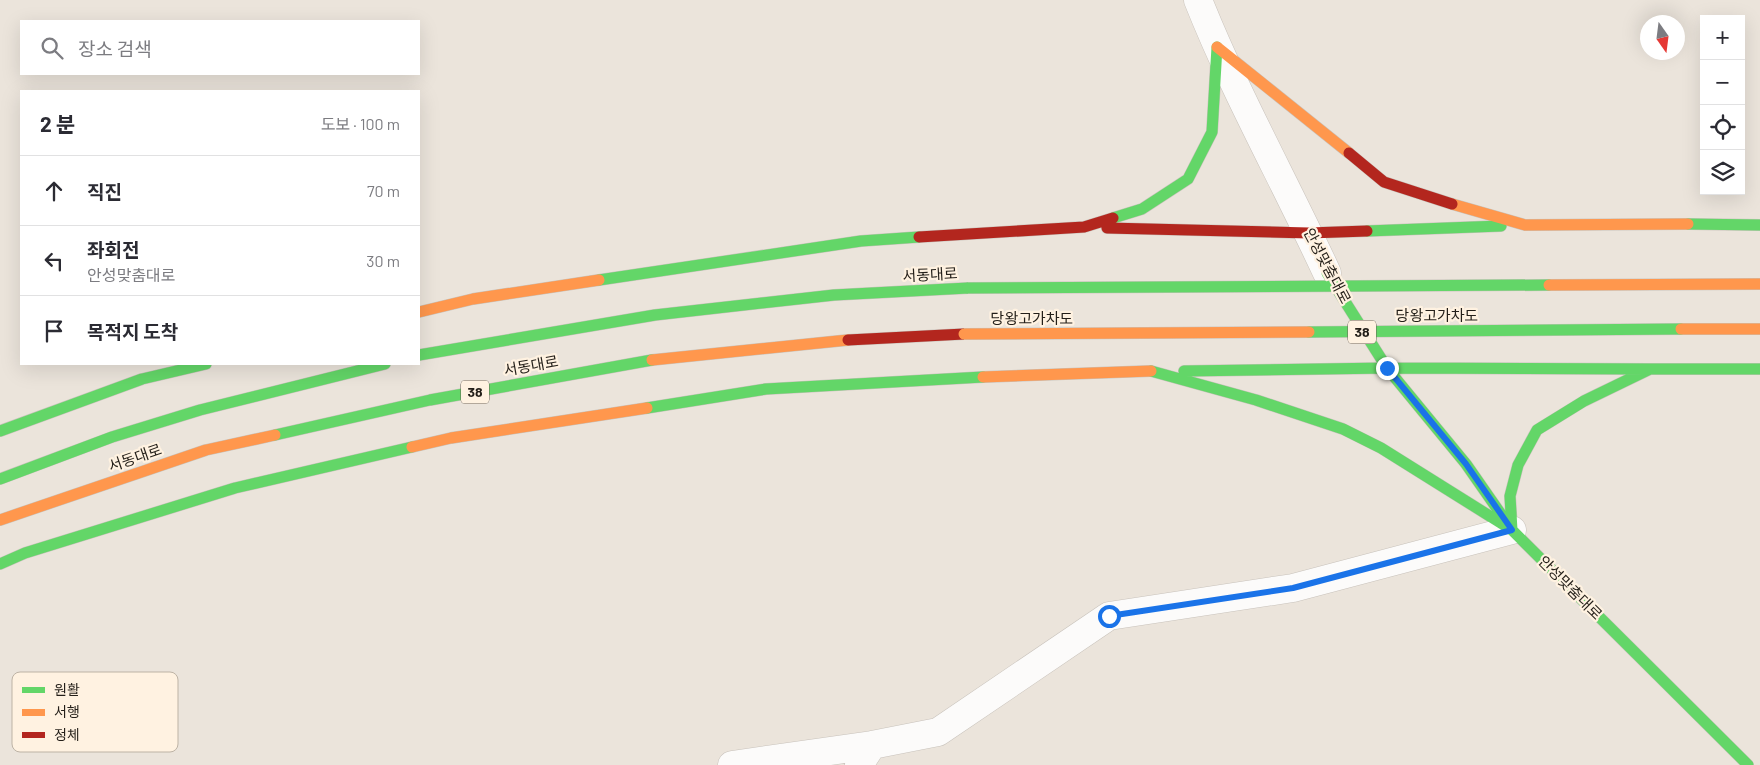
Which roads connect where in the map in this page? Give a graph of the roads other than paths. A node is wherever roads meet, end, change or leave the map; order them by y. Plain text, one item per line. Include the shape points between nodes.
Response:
1 (1198, 0) edge
2 (1217, 48) junction
3 (1525, 225) junction
4 (1760, 225) edge
5 (1084, 227) junction
6 (1309, 233) junction
7 (1327, 273) joint
8 (1760, 284) edge
9 (968, 288) joint
10 (420, 312) edge
11 (1760, 329) edge
12 (964, 334) joint
13 (420, 355) edge
14 (202, 365) edge
15 (380, 365) edge
16 (1387, 368) junction
17 (1650, 369) junction
18 (1760, 369) edge
19 (1155, 371) junction
20 (0, 431) edge
21 (0, 478) edge
22 (0, 520) edge
23 (1512, 530) junction
24 (0, 564) edge
25 (866, 755) edge
26 (732, 765) edge
27 (1748, 765) edge

1 - 2 street, 안성맞춤대로
2 - 3 main road via 1384,182
2 - 5 main road via 1212,132 1188,179 1142,209
2 - 6 street, 안성맞춤대로
3 - 4 main road via 1642,222
3 - 6 main road
5 - 6 main road
5 - 10 main road via 861,241 473,299
6 - 7 street, 안성맞춤대로
7 - 16 main road, 안성맞춤대로
8 - 9 main road, 당왕고가차도, bridge
9 - 13 main road, 서동대로 via 834,295 655,315
11 - 12 main road, 당왕고가차도 / 38, bridge
12 - 22 main road, 서동대로 / 38 via 826,341 641,361 440,398 206,450
14 - 20 main road via 142,379
15 - 21 main road, 서동대로 via 200,410 112,437
16 - 17 main road
16 - 19 main road
16 - 23 main road, 안성맞춤대로 via 1466,464
17 - 18 main road
17 - 23 main road via 1584,401 1537,430 1518,465 1510,496
19 - 23 main road via 1343,429 1381,448
19 - 24 main road via 1029,374 766,389 451,438 235,488
23 - 25 street via 1293,588 1109,616 938,732
23 - 27 main road, 안성맞춤대로
25 - 26 street

